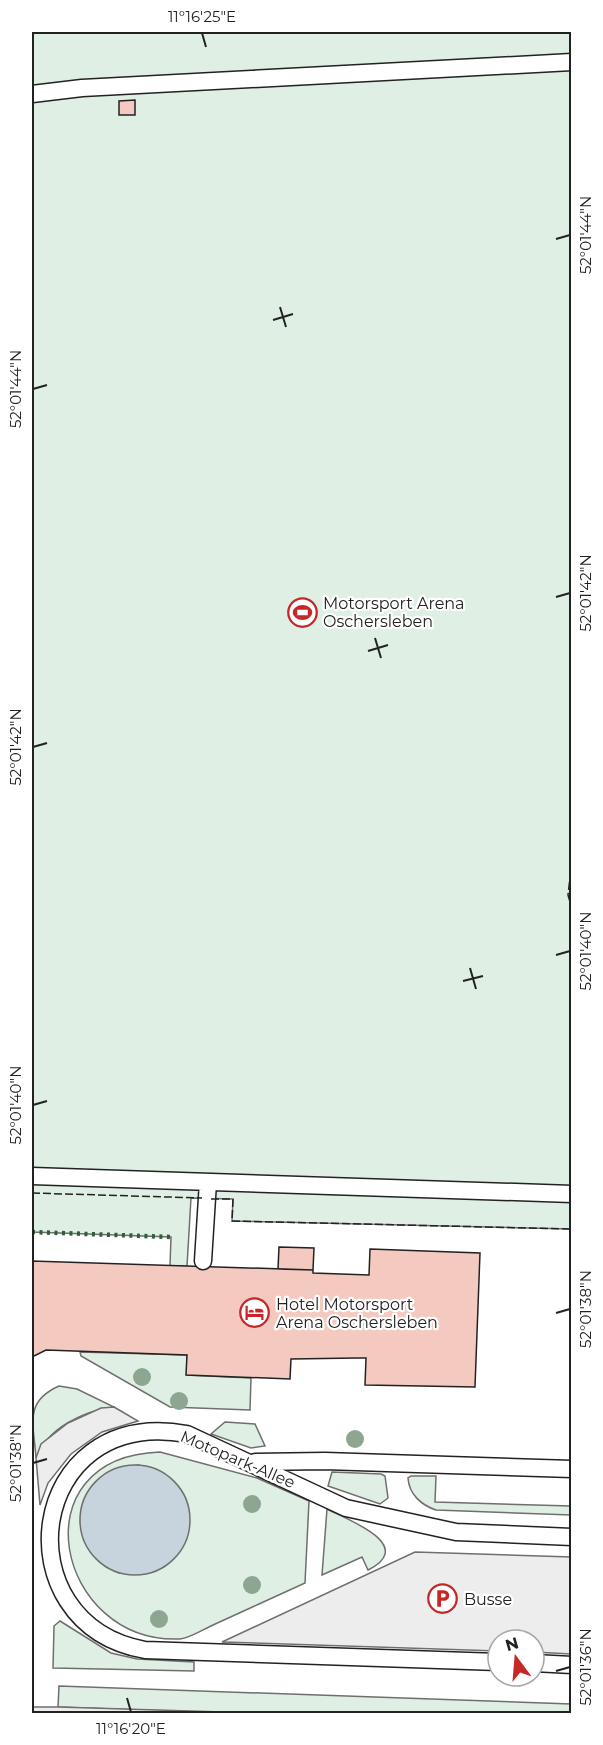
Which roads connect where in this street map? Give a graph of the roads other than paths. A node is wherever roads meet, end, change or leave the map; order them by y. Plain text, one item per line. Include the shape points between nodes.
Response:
1 (572, 62) edge
2 (32, 94) edge
3 (32, 1176) edge
4 (208, 1182) junction
5 (572, 1194) edge
6 (203, 1261) dead end
7 (250, 1462) junction
8 (572, 1469) edge
9 (572, 1537) edge
10 (486, 1662) edge
11 (546, 1664) edge
12 (572, 1665) edge

1 - 2 lane via 82,88
3 - 4 lane
4 - 5 lane
4 - 6 lane
7 - 8 lane
7 - 9 lane, Motopark-Allee via 346,1508 456,1532
7 - 10 lane, Motopark-Allee via 187,1434 162,1430 118,1437 85,1454 62,1480 53,1498 44,1541 47,1571 74,1617 108,1640 145,1650
11 - 12 lane

